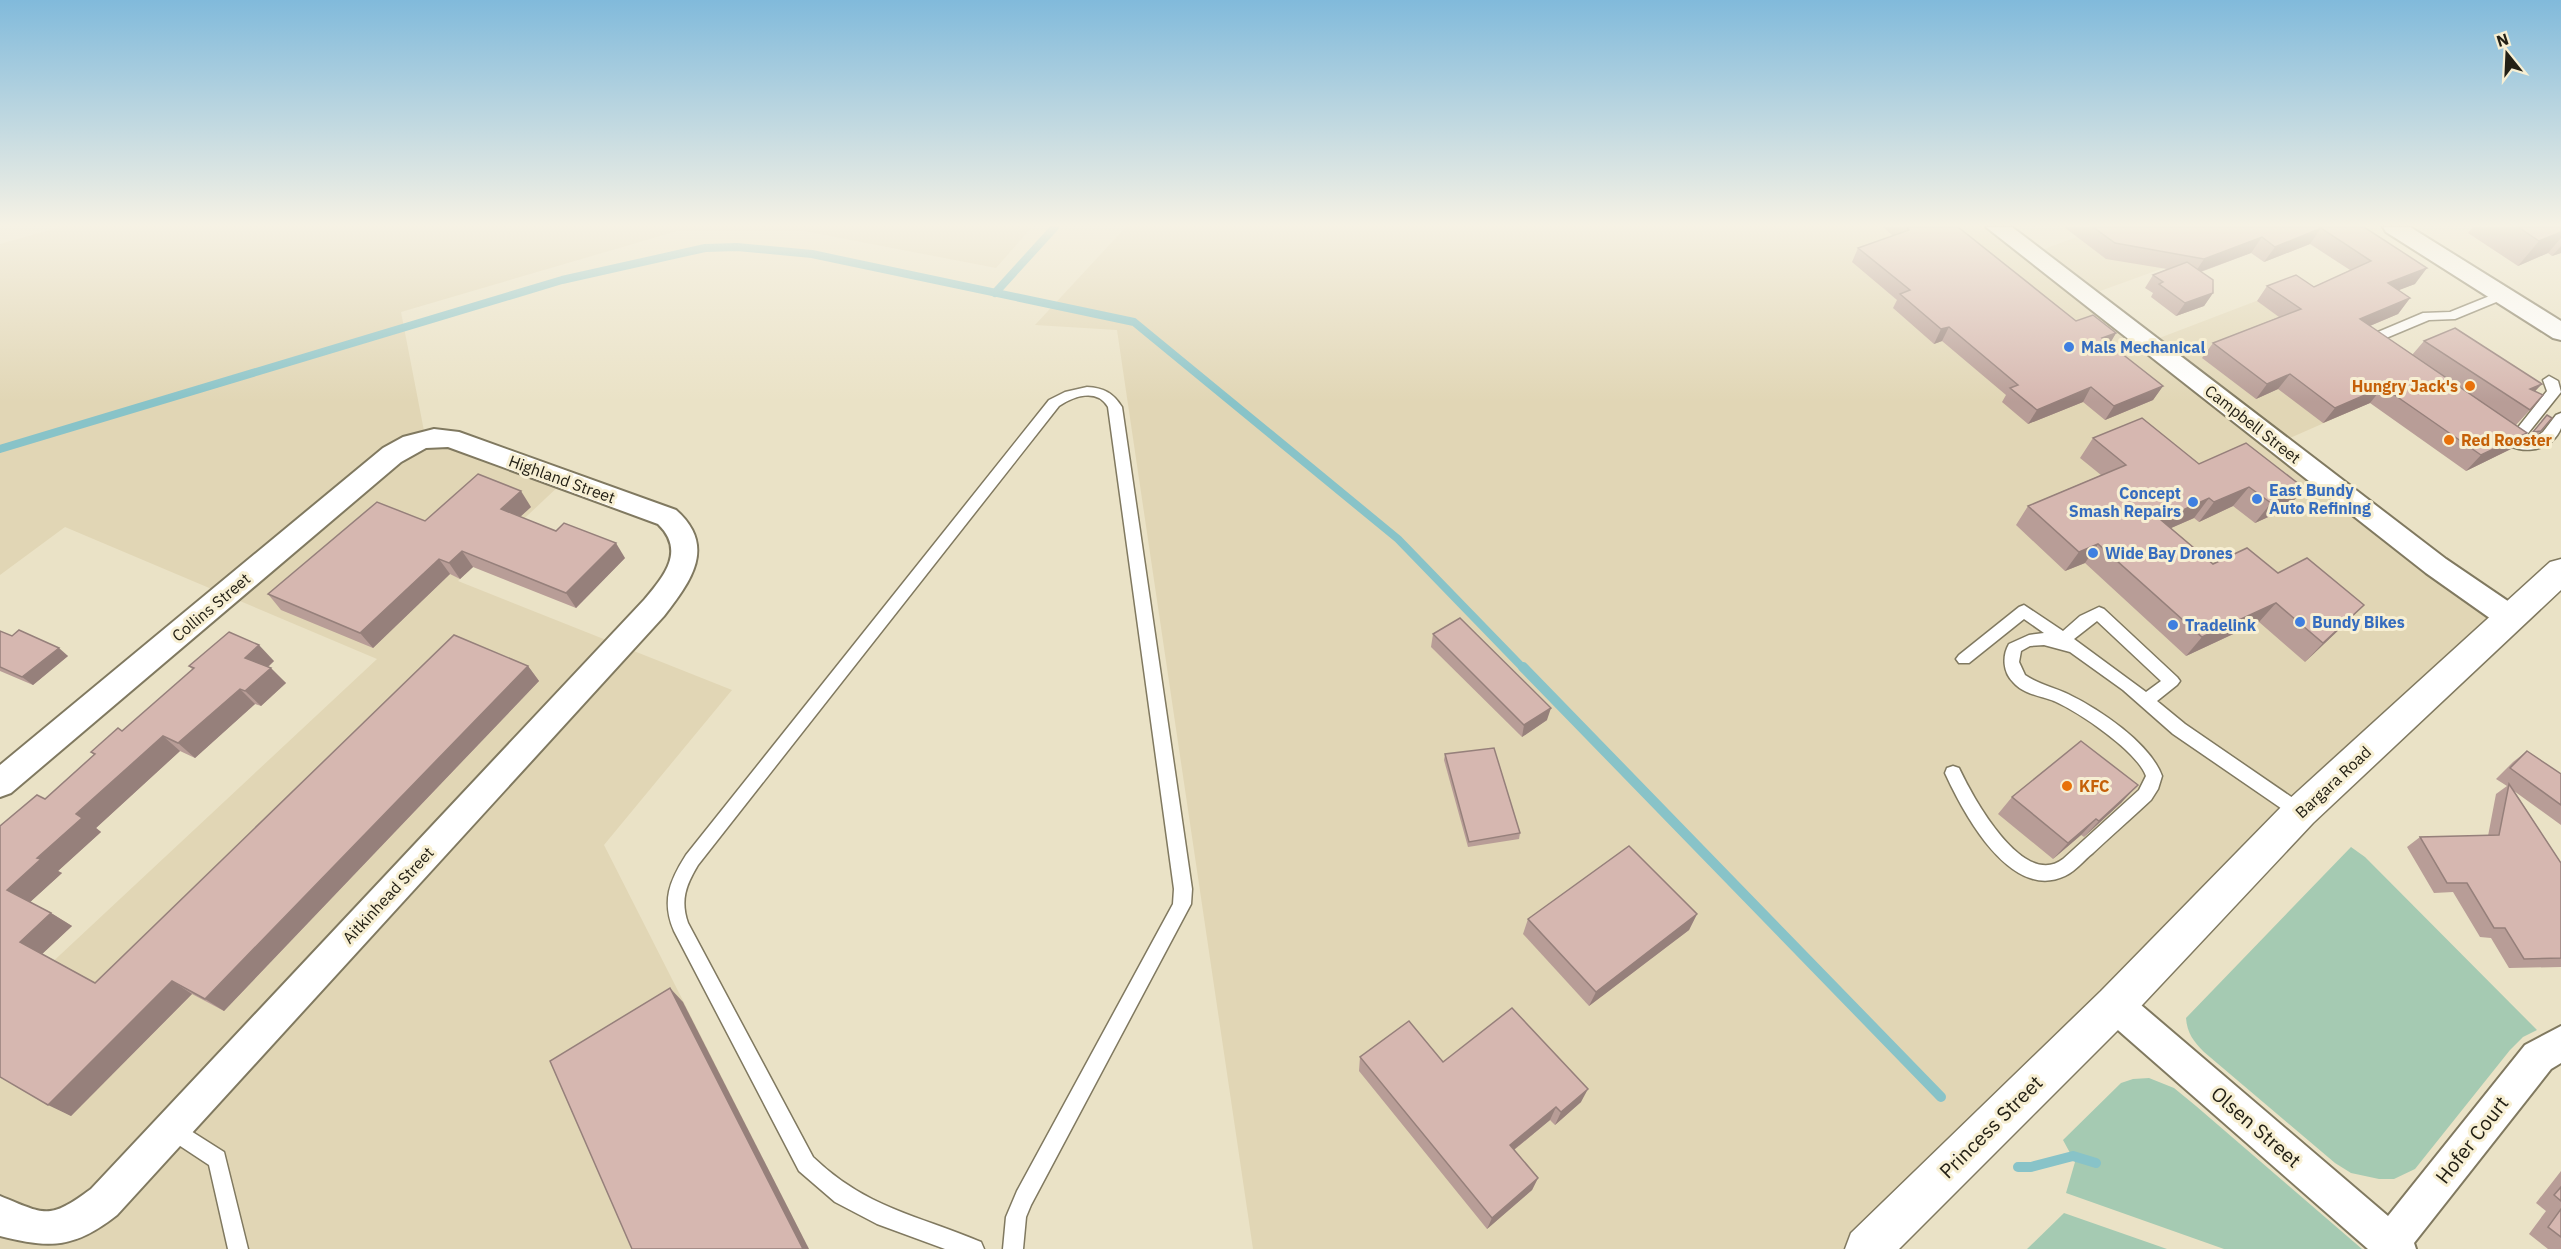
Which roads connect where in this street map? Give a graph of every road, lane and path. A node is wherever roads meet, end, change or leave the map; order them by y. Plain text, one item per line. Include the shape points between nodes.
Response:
1 (2073, 285) edge
2 (2487, 285) edge
3 (2502, 295) junction
4 (2561, 332) edge
5 (2394, 359) edge
6 (2551, 381) edge
7 (2561, 418) edge
8 (427, 438) joint
9 (684, 541) joint
10 (2561, 571) edge
11 (2511, 618) junction
12 (2069, 644) junction
13 (1964, 659) dead end
14 (2146, 701) junction
15 (1953, 773) dead end
16 (0, 784) edge
17 (2300, 812) junction
18 (2115, 1005) junction
19 (2561, 1043) edge
20 (171, 1129) junction
21 (0, 1215) edge
22 (2393, 1246) edge
23 (238, 1249) edge
24 (974, 1249) edge
25 (1013, 1249) edge
26 (1867, 1249) edge

1 - 11 street, Campbell Street via 2444,572
2 - 3 street
3 - 4 street
3 - 5 lane via 2451,316 2427,316 2382,335 2376,343
6 - 7 lane via 2554,392 2520,434 2511,436 2496,430 2517,443 2535,446 2544,441
8 - 9 street, Highland Street via 450,438 667,517 682,531
8 - 16 street, Collins Street via 392,455
9 - 20 street, Aitkinhead Street via 680,570 654,608
10 - 11 main road, Bargara Road
11 - 17 main road, Bargara Road
12 - 13 lane via 2024,611
12 - 14 lane
12 - 14 lane via 2085,620 2099,613 2172,681
12 - 15 lane via 2031,639 2014,648 2011,664 2025,685 2071,702 2145,759 2154,776 2145,795 2061,870 2040,873 2026,869 2004,853
14 - 17 lane
17 - 18 main road, Bargara Road
18 - 22 street, Olsen Street
18 - 26 main road, Princess Street
19 - 22 street, Hofer Court via 2538,1057
20 - 21 street, Aitkinhead Street via 104,1202 63,1229 39,1232 22,1228
20 - 23 lane via 217,1159
24 - 25 lane via 853,1202 823,1183 806,1164 680,925 673,908 675,893 692,860 1054,402 1072,393 1092,391 1108,396 1115,407 1184,889 1175,919 1024,1198 1016,1217

